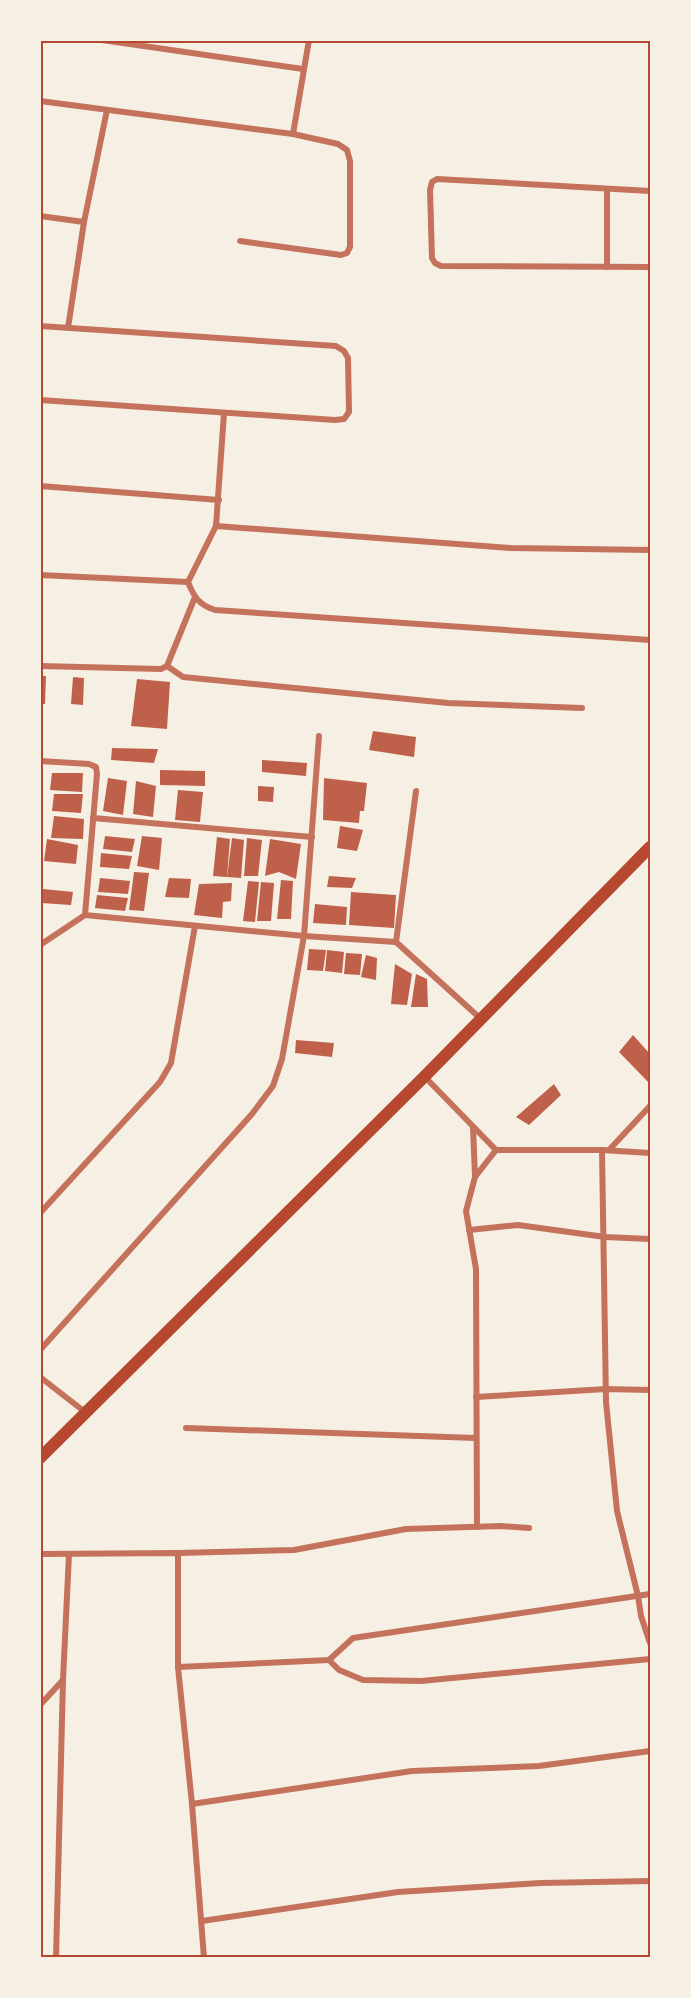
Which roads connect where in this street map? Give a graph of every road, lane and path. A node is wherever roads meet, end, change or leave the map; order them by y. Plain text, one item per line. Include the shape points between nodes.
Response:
1 (102, 40) edge
2 (309, 40) edge
3 (303, 69) junction
4 (40, 101) edge
5 (107, 110) junction
6 (293, 134) junction
7 (607, 189) junction
8 (651, 191) edge
9 (40, 216) edge
10 (84, 222) junction
11 (240, 241) dead end
12 (607, 267) junction
13 (651, 267) edge
14 (40, 326) edge
15 (68, 327) junction
16 (40, 400) edge
17 (224, 413) junction
18 (40, 486) edge
19 (219, 500) junction
20 (216, 526) junction
21 (651, 550) edge
22 (40, 575) edge
23 (188, 582) junction
24 (195, 597) junction
25 (651, 640) edge
26 (40, 666) edge
27 (167, 666) junction
28 (582, 708) dead end
29 (320, 736) dead end
30 (40, 761) edge
31 (416, 790) dead end
32 (93, 818) junction
33 (312, 837) junction
34 (651, 847) edge
35 (85, 915) junction
36 (195, 926) junction
37 (304, 936) junction
38 (396, 942) junction
39 (40, 945) edge
40 (481, 1019) junction
41 (424, 1077) junction
42 (651, 1106) edge
43 (473, 1126) junction
44 (496, 1150) junction
45 (606, 1150) junction
46 (651, 1153) edge
47 (475, 1177) junction
48 (40, 1214) edge
49 (470, 1230) junction
50 (604, 1237) junction
51 (651, 1239) edge
52 (40, 1350) edge
53 (40, 1377) edge
54 (606, 1389) junction
55 (651, 1390) edge
56 (476, 1396) junction
57 (85, 1412) junction
58 (186, 1428) dead end
59 (476, 1438) junction
60 (40, 1458) edge
61 (477, 1527) junction
62 (529, 1528) dead end
63 (178, 1553) junction
64 (40, 1554) edge
65 (69, 1554) junction
66 (651, 1594) edge
67 (638, 1596) junction
68 (651, 1643) edge
69 (651, 1659) edge
70 (329, 1660) junction
71 (178, 1667) junction
72 (63, 1680) junction
73 (40, 1705) edge
74 (651, 1750) edge
75 (192, 1804) junction
76 (651, 1881) edge
77 (202, 1921) junction
78 (56, 1958) edge
79 (204, 1958) edge

1 - 3 street
2 - 3 street
3 - 6 street
4 - 5 street
5 - 6 street
5 - 10 street
6 - 11 street via 338,144 346,150 350,161 350,247 341,255
7 - 8 street
7 - 12 street
7 - 12 street via 437,179 430,190 432,258 441,266
9 - 10 street
10 - 15 street
12 - 13 street
14 - 15 street
15 - 17 street via 336,346 348,358 349,412 344,419
16 - 17 street
17 - 19 street
18 - 19 street
19 - 20 street
20 - 21 street via 511,548
20 - 23 street
22 - 23 street
23 - 24 street
24 - 25 street via 202,606 215,610
24 - 27 street
26 - 27 street
27 - 28 street via 183,677 448,703
29 - 33 street
30 - 32 street via 96,767
31 - 38 street
32 - 33 street
32 - 35 street
33 - 37 street
34 - 40 main road
35 - 36 street
35 - 39 street
36 - 37 street
36 - 48 street via 171,1063 160,1082
37 - 38 street
37 - 52 street via 282,1059 273,1086
38 - 40 street
40 - 41 main road
41 - 43 street
41 - 57 main road
42 - 45 street
43 - 44 street
43 - 47 street
44 - 45 street
44 - 47 street
45 - 46 street
45 - 50 street
47 - 49 street via 466,1211
49 - 50 street via 518,1225
49 - 56 street via 476,1269
50 - 51 street
50 - 54 street
53 - 57 street
54 - 55 street
54 - 56 street
54 - 67 street via 617,1511
56 - 59 street
57 - 60 main road
58 - 59 street
59 - 61 street
61 - 62 street
61 - 63 street via 406,1529 294,1550
63 - 65 street
63 - 71 street
64 - 65 street
65 - 72 street
66 - 67 street
67 - 68 street via 640,1616
67 - 70 street via 352,1638
69 - 70 street via 422,1681 363,1680 339,1670
70 - 71 street
71 - 75 street
72 - 73 street
72 - 78 street
74 - 75 street via 539,1766 412,1771
75 - 77 street
76 - 77 street via 398,1892
77 - 79 street

